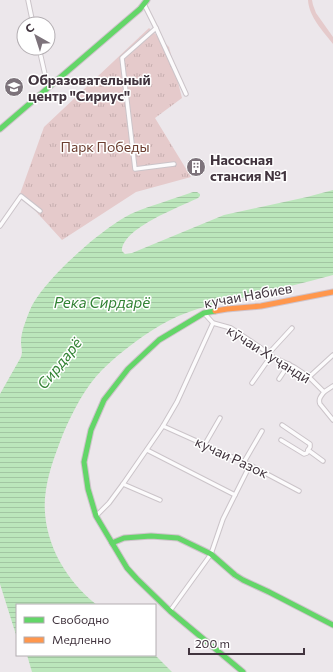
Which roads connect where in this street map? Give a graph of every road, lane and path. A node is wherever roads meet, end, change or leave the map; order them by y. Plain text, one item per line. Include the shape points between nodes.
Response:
1 (28, 0) edge
2 (145, 2) edge
3 (31, 16) edge
4 (156, 28) junction
5 (41, 56) edge
6 (51, 85) junction
7 (186, 94) dead end
8 (0, 129) edge
9 (174, 164) dead end
10 (40, 211) dead end
11 (0, 226) edge
12 (333, 292) edge
13 (204, 314) junction
14 (213, 323) junction
15 (292, 328) dead end
16 (270, 355) junction
17 (333, 355) edge
18 (289, 364) junction
19 (309, 377) junction
20 (279, 379) dead end
21 (252, 383) dead end
22 (333, 386) edge
23 (324, 392) junction
24 (220, 418) dead end
25 (333, 420) edge
26 (282, 425) dead end
27 (163, 426) junction
28 (262, 431) dead end
29 (281, 440) dead end
30 (205, 444) junction
31 (147, 450) junction
32 (308, 450) junction
33 (323, 461) dead end
34 (244, 462) junction
35 (250, 464) junction
36 (123, 484) junction
37 (299, 491) dead end
38 (235, 495) junction
39 (160, 500) dead end
40 (96, 516) junction
41 (112, 543) junction
42 (211, 554) junction
43 (170, 611) junction
44 (333, 625) edge
45 (244, 672) edge

1 - 3 street
2 - 4 street
2 - 6 main road
4 - 7 street
4 - 9 street via 122,58 136,169
5 - 6 street via 46,79
6 - 8 main road
10 - 11 street via 22,196
12 - 13 main road, кучаи Набиев
13 - 14 street, кӯчаи Хуҷандӣ
13 - 40 main road, кучаи Набиев via 159,340 128,369 104,400 91,430 84,462
14 - 16 street, кӯчаи Хуҷандӣ via 230,328
14 - 27 street, кучаи Набиев
15 - 16 street
16 - 18 street, кӯчаи Хуҷандӣ
16 - 21 street
17 - 19 street
18 - 19 street, кӯчаи Хуҷандӣ
18 - 20 street
19 - 23 street, кӯчаи Хуҷандӣ
22 - 23 street
23 - 25 street, кӯчаи Хуҷандӣ via 319,401
24 - 30 street
26 - 32 street via 310,444
27 - 30 street, кучаи Разок
27 - 31 street, кучаи Набиев
28 - 34 street
29 - 32 street via 304,454
30 - 34 street, кучаи Разок
31 - 36 street, кучаи Набиев
31 - 38 street
32 - 33 street
34 - 35 street, кучаи Разок
35 - 37 street, кучаи Разок
35 - 38 street
36 - 39 street
36 - 40 street, кучаи Набиев
38 - 42 street via 223,519
40 - 41 main road, кучаи Набиев
41 - 42 main road via 124,538 178,538
41 - 43 main road, кучаи Набиев via 127,568
42 - 43 street
42 - 44 main road via 235,575
43 - 45 main road, кучаи Набиев

